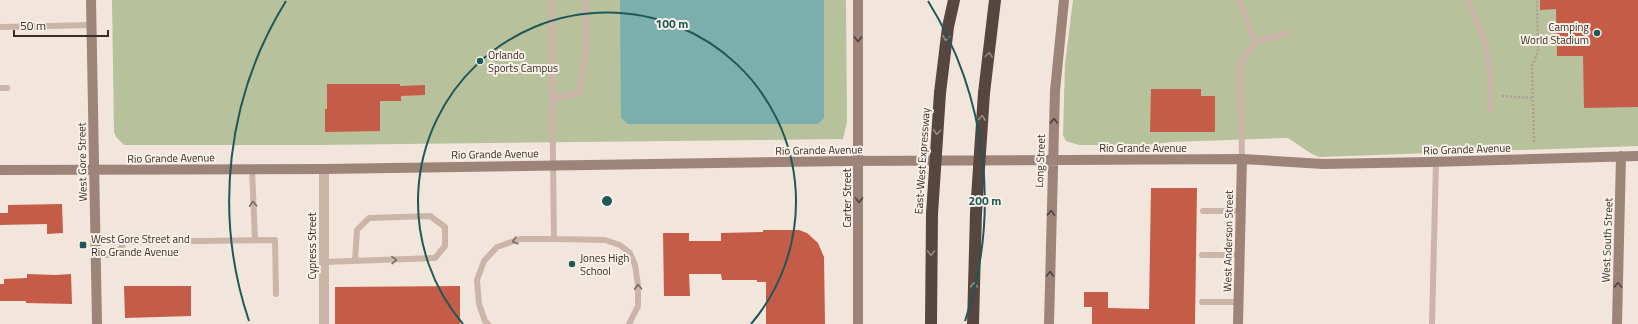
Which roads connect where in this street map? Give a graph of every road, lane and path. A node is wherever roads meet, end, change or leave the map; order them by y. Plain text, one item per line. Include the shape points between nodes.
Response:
1 (91, 0) edge
2 (552, 0) edge
3 (586, 0) edge
4 (858, 0) edge
5 (954, 0) edge
6 (995, 0) edge
7 (1064, 0) edge
8 (1239, 0) edge
9 (1468, 0) edge
10 (1537, 0) edge
11 (92, 25) junction
12 (0, 26) edge
13 (1287, 33) dead end
14 (1255, 42) junction
15 (1502, 96) dead end
16 (552, 98) junction
17 (1533, 98) junction
18 (1490, 110) dead end
19 (1534, 142) dead end
20 (1621, 156) junction
21 (1638, 156) edge
22 (1053, 160) junction
23 (1242, 160) junction
24 (859, 161) junction
25 (1436, 162) junction
26 (553, 165) junction
27 (252, 169) junction
28 (324, 169) junction
29 (0, 170) edge
30 (94, 170) junction
31 (1203, 211) dead end
32 (1241, 211) junction
33 (554, 239) junction
34 (255, 240) junction
35 (95, 255) junction
36 (1202, 255) dead end
37 (1240, 255) junction
38 (355, 261) junction
39 (324, 262) junction
40 (276, 294) dead end
41 (1202, 302) dead end
42 (1239, 302) junction
43 (97, 324) edge
44 (324, 324) edge
45 (488, 324) edge
46 (629, 324) edge
47 (858, 324) edge
48 (931, 324) edge
49 (973, 324) edge
50 (1049, 324) edge
51 (1238, 324) edge
52 (1432, 324) edge
53 (1617, 324) edge

1 - 11 street, West Gore Street
2 - 16 lane
3 - 16 lane via 586,50 579,94
4 -> 24 street, Carter Street
5 -> 48 highway, East-West Expressway, bridge via 948,26 940,93 932,214
49 -> 6 highway, bridge via 976,213 984,93
22 -> 7 street, Long Street via 1055,91
8 - 14 lane
9 - 18 lane via 1486,44 1490,74
10 - 17 path via 1538,52 1532,66
11 - 12 lane
11 - 30 street, West Gore Street
13 - 14 lane
14 - 23 lane via 1240,64
15 - 17 path
16 - 26 lane
17 - 19 path
20 - 21 street, Rio Grande Avenue
20 - 25 street, Rio Grande Avenue
53 -> 20 street, West South Street
22 - 23 street, Rio Grande Avenue
22 - 24 street, Rio Grande Avenue
50 -> 22 street, Long Street
23 - 25 street, Rio Grande Avenue via 1323,164
23 - 32 street, West Anderson Street
24 - 26 street, Rio Grande Avenue
24 -> 47 street, Carter Street
25 - 52 lane
26 - 28 street, Rio Grande Avenue
26 - 33 lane
27 - 28 street, Rio Grande Avenue
27 - 30 street, Rio Grande Avenue
34 -> 27 lane
28 - 39 street, Cypress Street
29 - 30 street, Rio Grande Avenue
30 - 35 street, West Gore Street
31 - 32 lane
32 - 37 street, West Anderson Street
33 -> 45 lane via 520,239 497,247 484,261 477,280 479,304
46 -> 33 lane via 638,306 635,265 630,253 620,245 605,240
34 - 35 lane via 124,242 114,255
34 - 40 lane via 275,240
35 - 43 street, West Gore Street
36 - 37 lane
37 - 42 street, West Anderson Street
38 -> 38 lane via 434,258 445,246 445,227 430,216 369,218 357,230
38 - 39 lane
39 - 44 street, Cypress Street
41 - 42 lane
42 - 51 street, West Anderson Street

